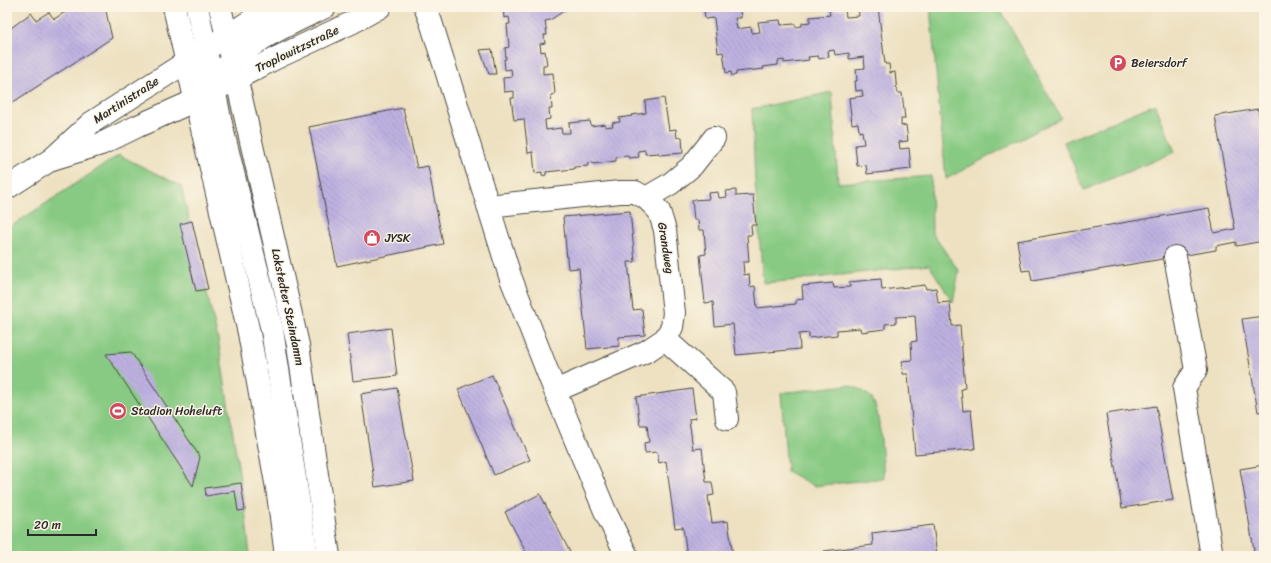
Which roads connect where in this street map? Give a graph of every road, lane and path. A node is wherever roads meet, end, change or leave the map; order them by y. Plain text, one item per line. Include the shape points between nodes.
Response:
1 (174, 7) edge
2 (197, 7) edge
3 (220, 7) edge
4 (279, 7) edge
5 (324, 7) edge
6 (380, 7) edge
7 (425, 7) edge
8 (226, 36) junction
9 (206, 49) junction
10 (234, 70) junction
11 (189, 71) junction
12 (208, 91) junction
13 (714, 138) dead end
14 (52, 160) junction
15 (7, 188) edge
16 (646, 198) junction
17 (488, 206) junction
18 (1175, 257) dead end
19 (665, 339) junction
20 (555, 391) junction
21 (726, 419) dead end
22 (286, 556) edge
23 (307, 556) edge
24 (329, 556) edge
25 (627, 556) edge
26 (1212, 556) edge

1 - 11 street
2 - 9 street
3 - 8 street, Lokstedter Steindamm
4 - 8 street via 258,16
5 - 10 street via 266,36
6 - 10 street, Troplowitzstraße via 274,59
7 - 17 street
8 - 9 street
8 - 10 street, Lokstedter Steindamm
9 - 11 street, Martinistraße
9 - 12 street
10 - 12 street
10 - 24 street, Lokstedter Steindamm via 298,345
11 - 12 street
11 - 14 street, Martinistraße via 91,123
12 - 14 street, Martinistraße via 101,144
12 - 22 street via 278,494
12 - 23 street via 222,128 272,330
13 - 16 street via 692,166 670,184
14 - 15 street, Martinistraße
16 - 17 street, Grandweg via 635,192 620,192
16 - 19 street, Grandweg via 659,211 665,230 674,313 672,327
17 - 20 street via 510,276
18 - 26 street via 1196,370 1184,388
19 - 20 street via 646,351
19 - 21 street via 724,392
20 - 25 street via 605,512

